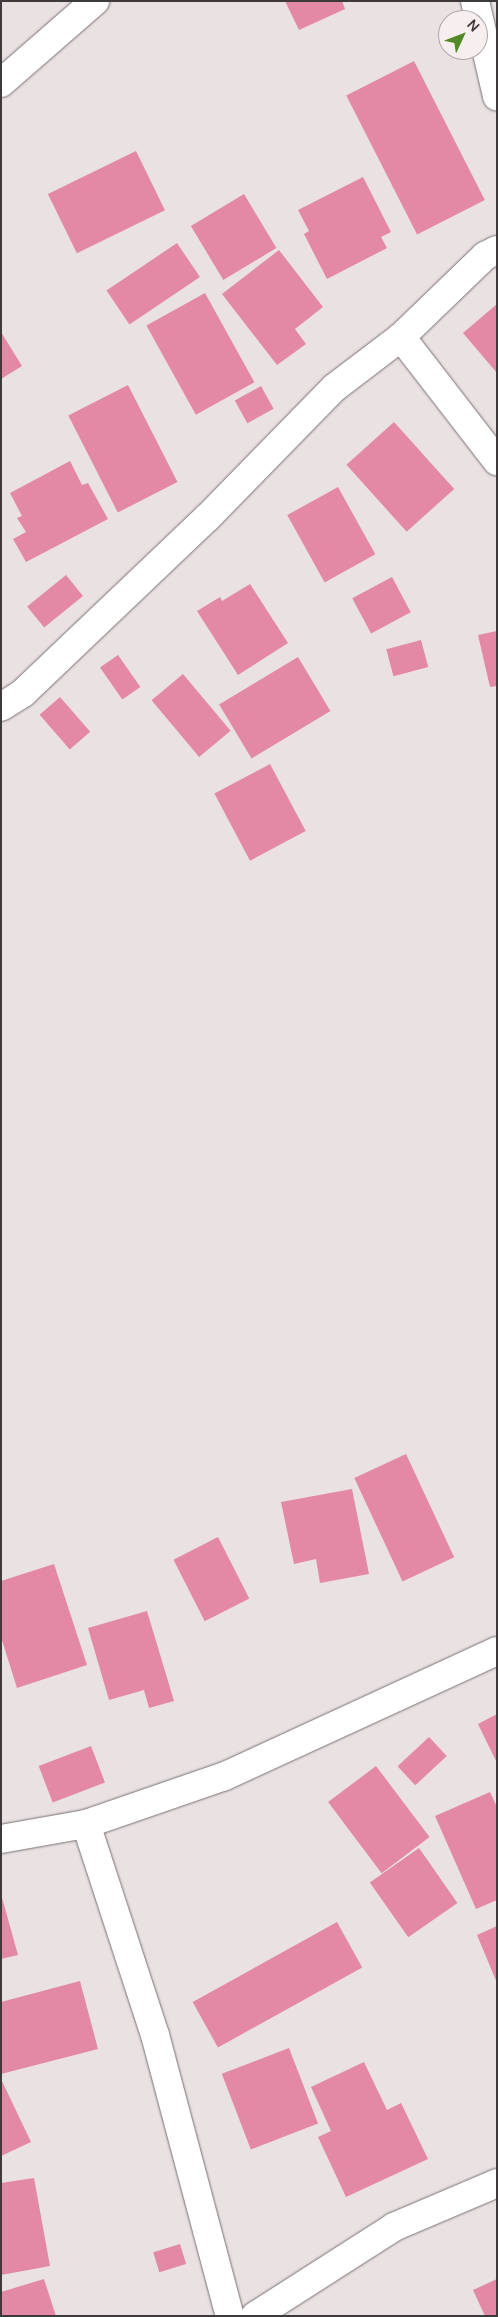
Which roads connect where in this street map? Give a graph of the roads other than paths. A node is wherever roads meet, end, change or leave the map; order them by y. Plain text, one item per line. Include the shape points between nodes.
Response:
1 (95, 1) edge
2 (475, 1) edge
3 (1, 83) edge
4 (497, 96) edge
5 (497, 250) edge
6 (401, 337) junction
7 (497, 461) edge
8 (1, 707) edge
9 (497, 1651) edge
10 (86, 1824) junction
11 (1, 1839) edge
12 (497, 2183) edge
13 (230, 2316) edge
14 (255, 2316) edge

1 - 3 street
2 - 4 street
5 - 6 street via 486,256
6 - 7 street
6 - 8 street via 334,388 208,517 23,693
9 - 10 street via 224,1776
10 - 11 street
10 - 13 street via 155,2035
12 - 14 street via 394,2227

